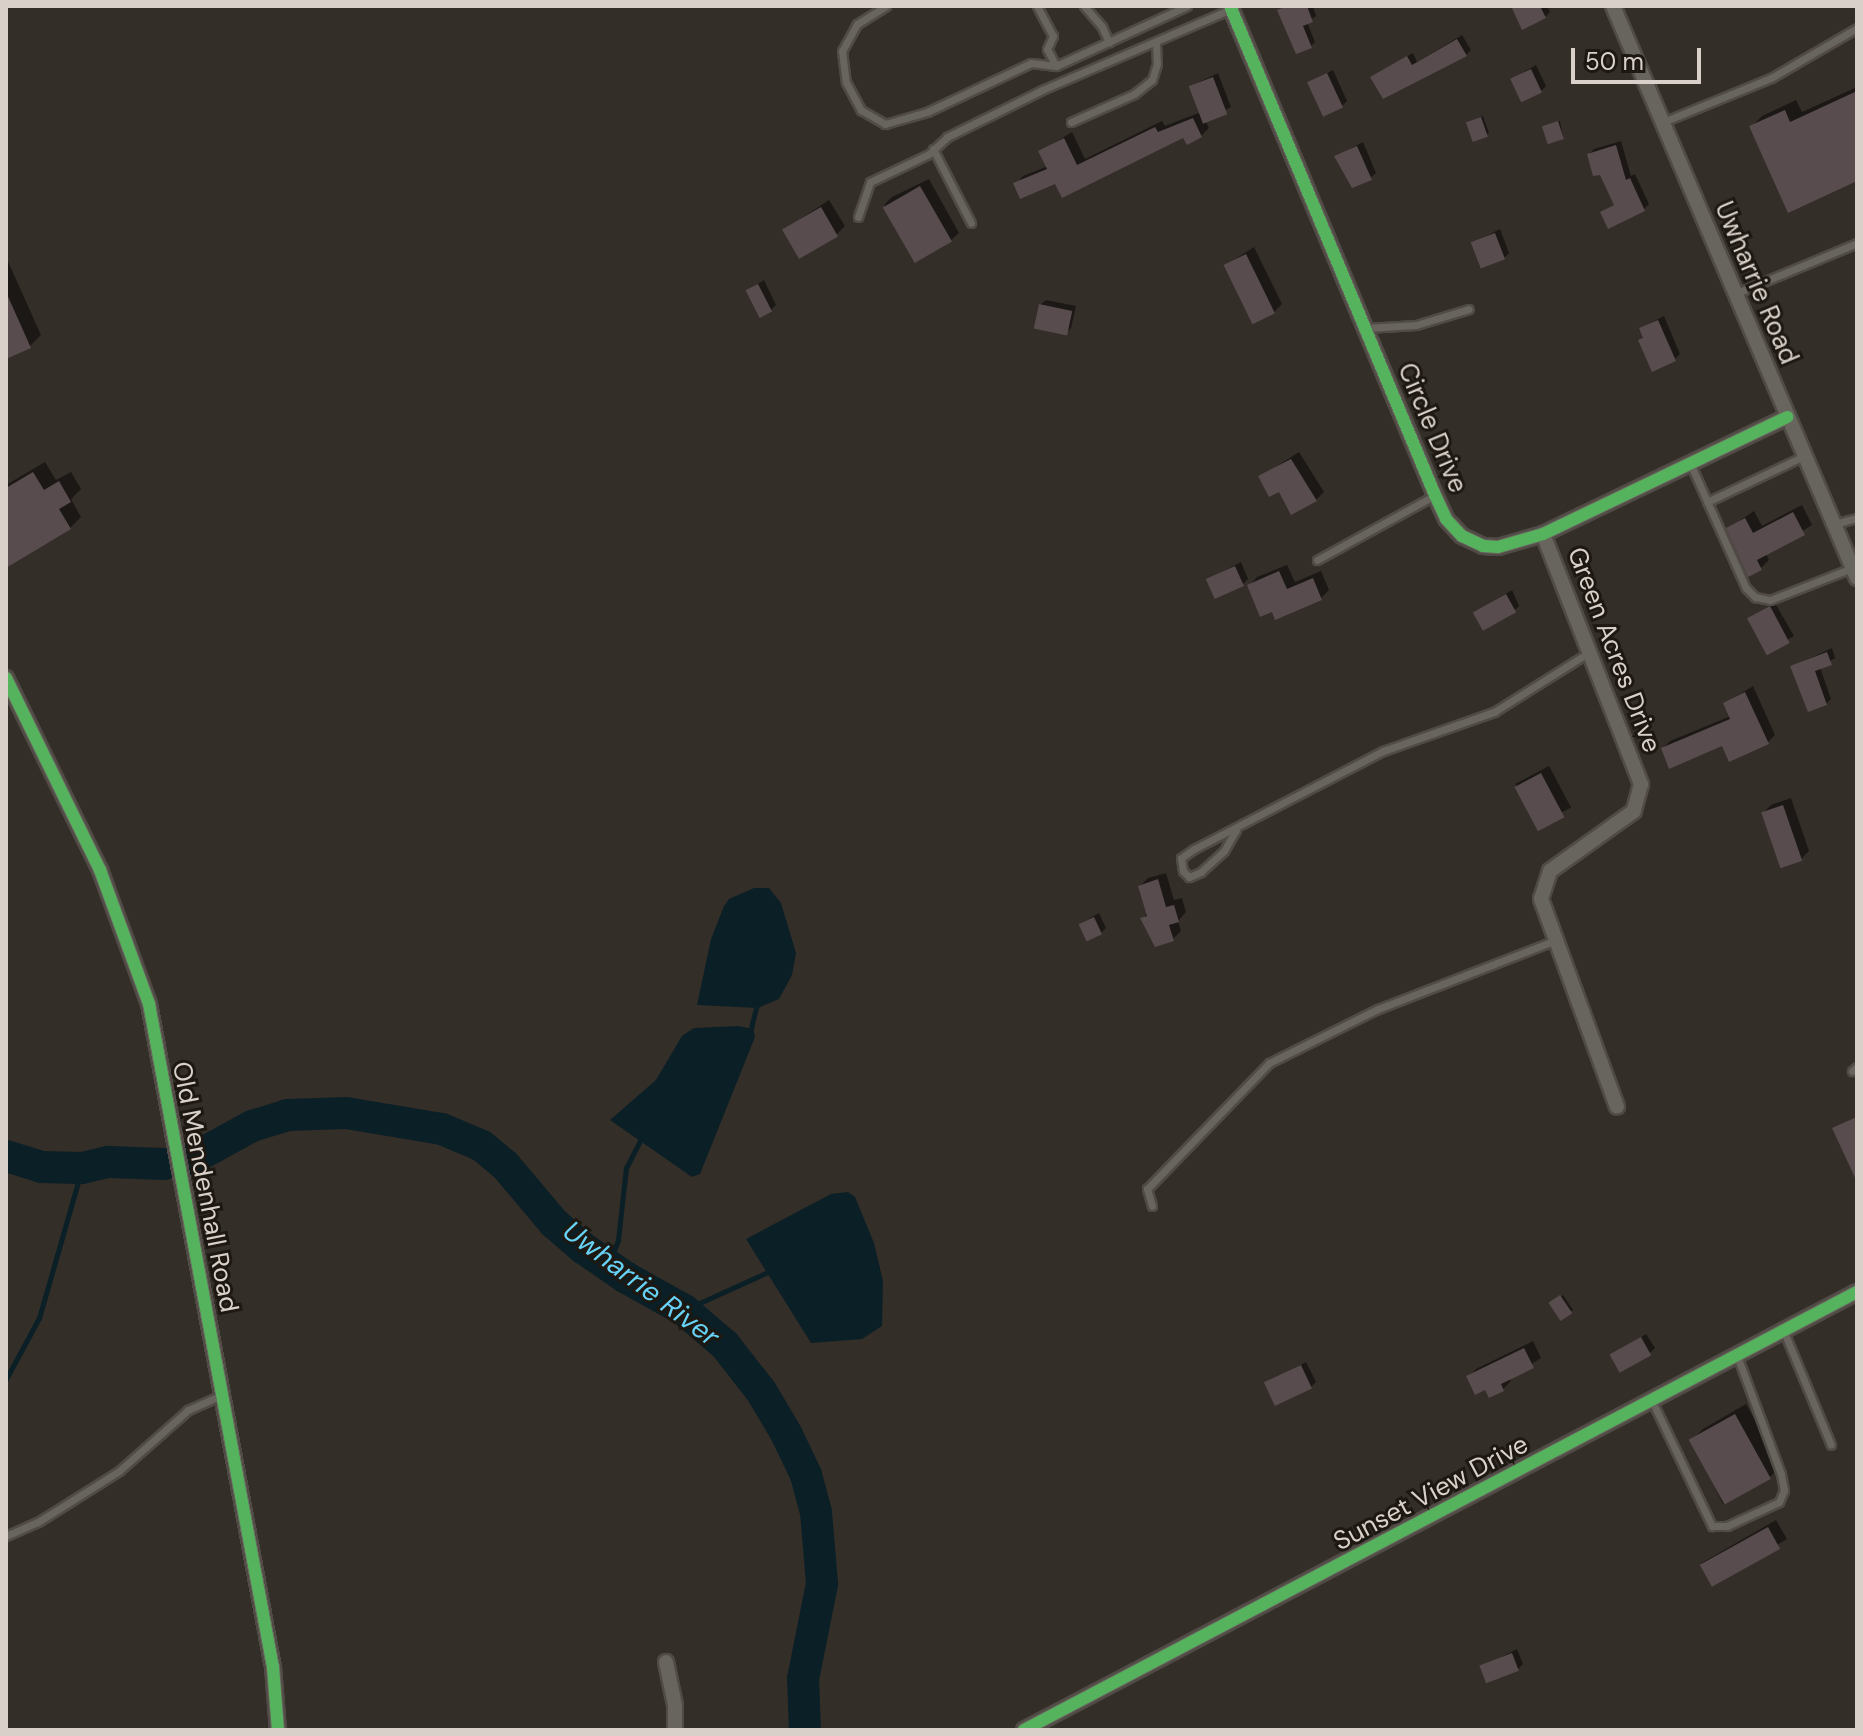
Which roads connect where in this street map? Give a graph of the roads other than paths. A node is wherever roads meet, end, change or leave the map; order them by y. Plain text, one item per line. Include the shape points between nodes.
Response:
1 (886, 6) edge
2 (1037, 6) edge
3 (1084, 6) edge
4 (1187, 6) edge
5 (1613, 6) edge
6 (1230, 7) edge
7 (1857, 28) edge
8 (1157, 41) junction
9 (1109, 42) junction
10 (1056, 66) junction
11 (1071, 122) dead end
12 (1661, 123) junction
13 (933, 149) junction
14 (858, 217) dead end
15 (971, 223) dead end
16 (1857, 243) edge
17 (1735, 294) junction
18 (1469, 309) dead end
19 (1366, 328) junction
20 (1787, 417) junction
21 (1804, 456) junction
22 (1690, 463) junction
23 (1435, 495) junction
24 (1707, 502) junction
25 (1857, 518) edge
26 (1834, 524) junction
27 (1543, 534) junction
28 (1317, 560) dead end
29 (1855, 573) edge
30 (1588, 653) junction
31 (6, 678) edge
32 (1236, 830) junction
33 (1556, 940) junction
34 (1617, 1107) dead end
35 (1152, 1206) dead end
36 (1857, 1292) edge
37 (1783, 1330) junction
38 (1736, 1354) junction
39 (222, 1395) junction
40 (1651, 1400) junction
41 (1831, 1445) dead end
42 (6, 1536) edge
43 (666, 1662) dead end
44 (278, 1730) edge
45 (675, 1730) edge
46 (1024, 1730) edge

1 - 10 lane via 857,24 842,51 846,82 861,110 885,124 927,112 1031,63
2 - 10 lane via 1053,36 1047,49
3 - 9 lane
4 - 9 lane
5 - 12 street, Uwharrie Road
6 - 8 lane
6 - 19 street, Circle Drive
7 - 12 lane via 1771,78
8 - 11 lane via 1152,80 1134,94
8 - 13 lane via 1028,97
9 - 10 lane
12 - 17 street, Uwharrie Road
13 - 14 lane via 870,182
13 - 15 lane
16 - 17 lane
17 - 20 street, Uwharrie Road
18 - 19 lane via 1416,325
19 - 23 street, Circle Drive
20 - 21 street, Uwharrie Road
20 - 22 street, Circle Drive
21 - 24 lane
21 - 26 street, Uwharrie Road
22 - 24 lane
22 - 27 street, Circle Drive
23 - 27 street, Circle Drive via 1446,519 1462,536 1483,546
23 - 28 lane
24 - 29 lane via 1755,597 1770,600
25 - 26 lane
26 - 29 street, Uwharrie Road
27 - 30 street, Green Acres Drive
30 - 32 lane via 1494,712 1383,751
30 - 33 street, Green Acres Drive via 1641,784 1634,811 1550,871 1541,899
31 - 39 street, Old Mendenhall Road via 100,870 149,1004
32 - 32 lane via 1181,858 1183,871 1189,877 1201,872 1224,851
33 - 34 street, Green Acres Drive
33 - 35 lane via 1378,1009 1269,1063 1147,1189
36 - 37 street, Sunset View Drive
37 - 38 street, Sunset View Drive
37 - 41 lane
38 - 40 street, Sunset View Drive
38 - 40 lane via 1781,1474 1784,1490 1779,1502 1727,1526 1712,1526
39 - 42 lane via 188,1410 119,1471
39 - 44 street, Old Mendenhall Road via 273,1667
40 - 46 street, Sunset View Drive
43 - 45 street

